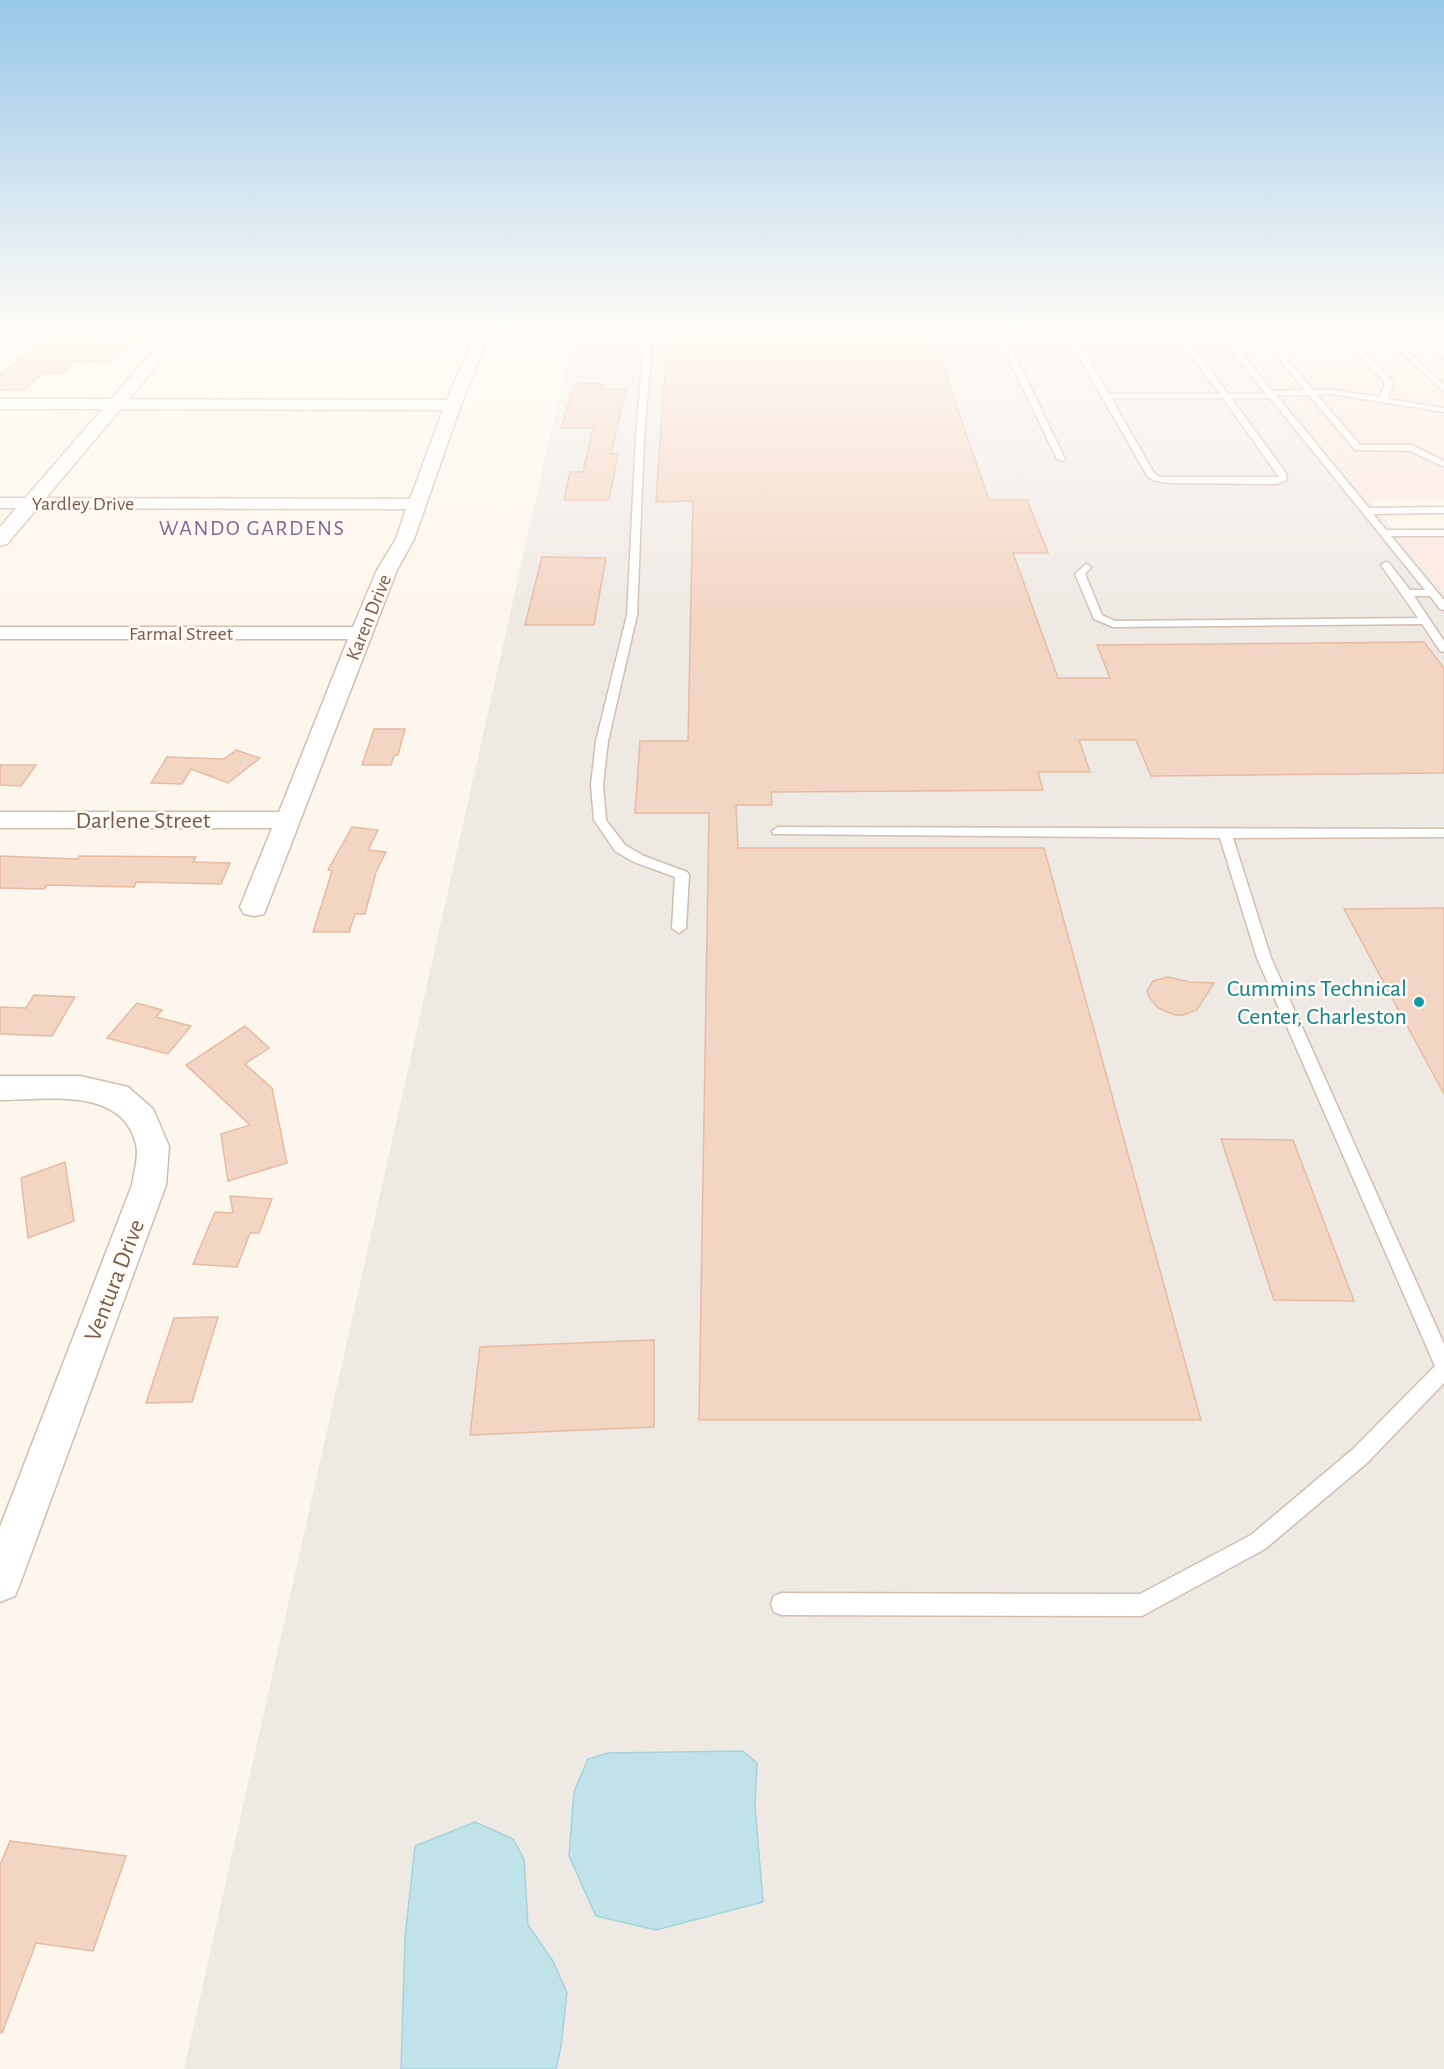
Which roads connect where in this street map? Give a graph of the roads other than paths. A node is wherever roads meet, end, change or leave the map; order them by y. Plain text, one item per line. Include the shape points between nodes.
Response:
1 (98, 426) edge
2 (446, 426) edge
3 (641, 426) edge
4 (1045, 426) edge
5 (1123, 426) edge
6 (1246, 426) edge
7 (1297, 426) edge
8 (1339, 426) edge
9 (1061, 459) dead end
10 (1444, 464) edge
11 (0, 503) edge
12 (32, 503) junction
13 (418, 504) junction
14 (1444, 510) edge
15 (1367, 511) junction
16 (1383, 533) junction
17 (1444, 533) edge
18 (0, 540) edge
19 (1410, 565) junction
20 (1086, 567) dead end
21 (1407, 593) junction
22 (1433, 593) junction
23 (1444, 607) edge
24 (1425, 621) junction
25 (0, 633) edge
26 (361, 633) junction
27 (1444, 649) edge
28 (0, 820) edge
29 (287, 820) junction
30 (778, 831) dead end
31 (1444, 833) edge
32 (1225, 834) junction
33 (255, 907) dead end
34 (679, 928) dead end
35 (0, 1088) edge
36 (1444, 1365) edge
37 (1444, 1370) edge
38 (9, 1534) edge
39 (0, 1581) edge
40 (782, 1604) dead end

1 - 12 street
2 - 13 street, Karen Drive
3 - 34 lane via 632,615 602,741 597,785 600,820 620,848 682,875
4 - 9 lane
5 - 6 lane via 1151,475 1158,479 1284,478
7 - 15 lane
8 - 10 lane via 1358,448 1412,448
11 - 12 street, Yardley Drive
12 - 13 street, Yardley Drive
12 - 18 street
13 - 26 street, Karen Drive
14 - 15 lane
15 - 16 lane
16 - 17 lane
16 - 19 lane
19 - 21 lane via 1386,565
19 - 22 lane
20 - 24 lane via 1080,574 1098,617 1113,624
21 - 22 lane
21 - 24 lane
22 - 23 lane
24 - 27 lane
25 - 26 street, Farmal Street
26 - 29 street, Karen Drive
28 - 29 street, Darlene Street
29 - 33 street, Karen Drive
30 - 32 lane
31 - 32 lane
32 - 36 lane via 1264,958
35 - 38 street, Ventura Drive via 80,1088 117,1096 142,1118 153,1146 149,1185
37 - 40 lane via 1360,1456 1258,1542 1142,1605
38 - 39 street, Ventura Drive

